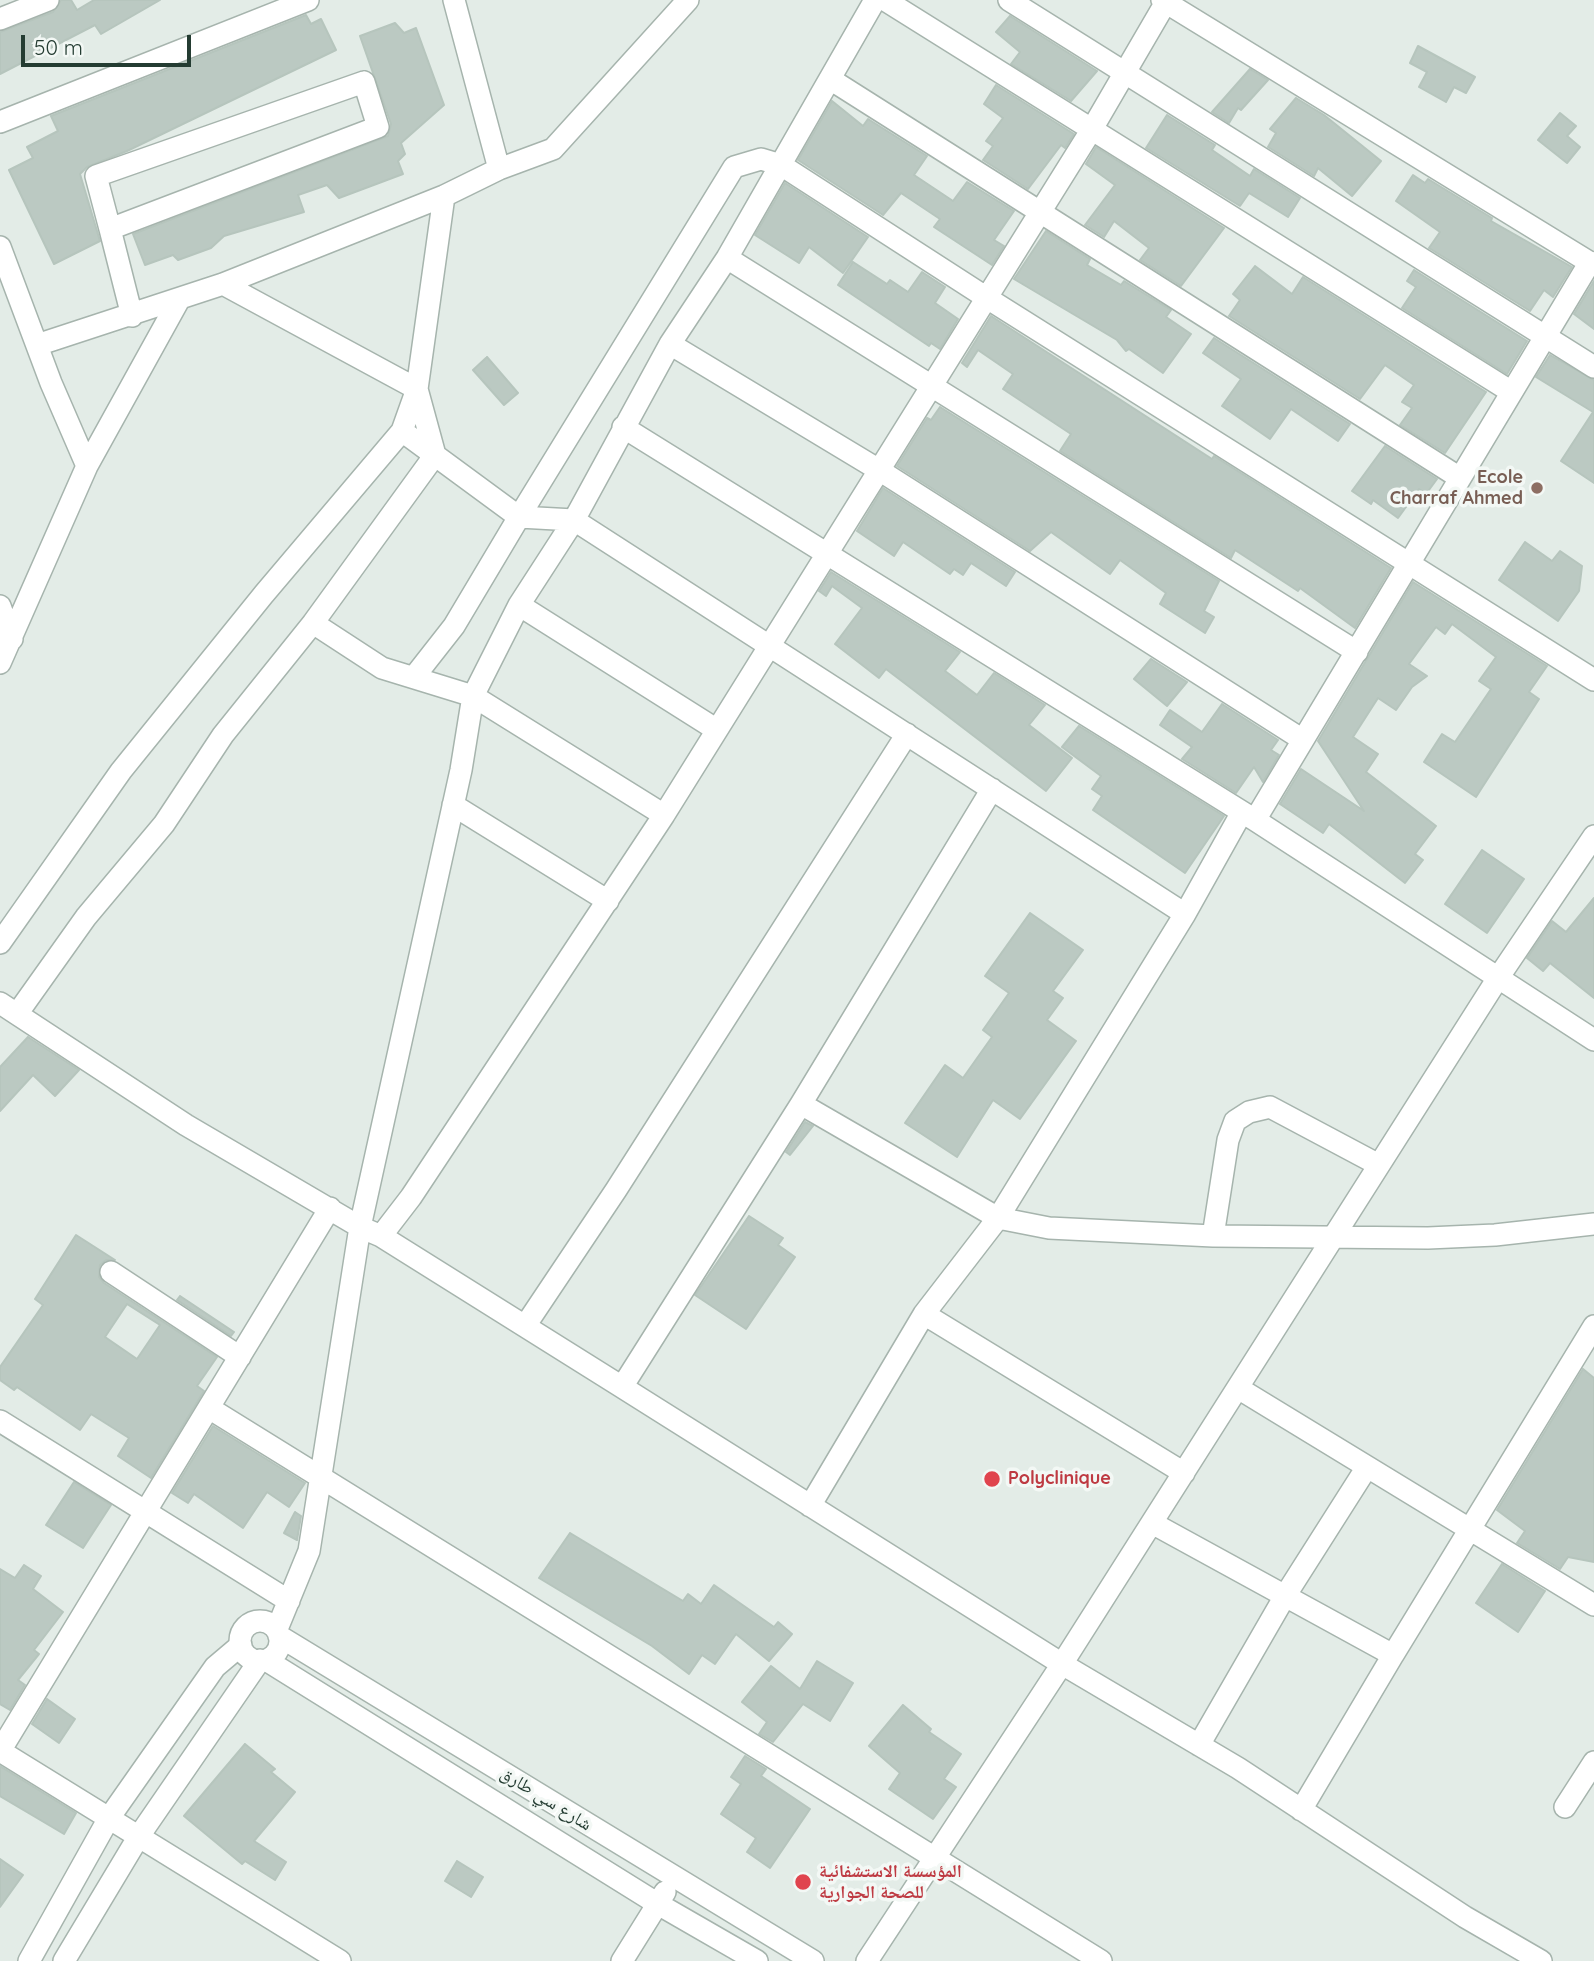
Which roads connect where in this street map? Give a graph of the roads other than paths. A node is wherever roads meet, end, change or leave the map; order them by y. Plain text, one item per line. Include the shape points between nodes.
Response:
1 (48, 0) edge
2 (308, 0) edge
3 (454, 0) edge
4 (688, 0) edge
5 (875, 0) edge
6 (885, 0) edge
7 (1009, 0) edge
8 (1164, 1) edge
9 (0, 19) edge
10 (1125, 71) junction
11 (830, 79) junction
12 (0, 122) edge
13 (1092, 129) junction
14 (781, 165) junction
15 (499, 169) junction
16 (444, 196) junction
17 (1040, 214) junction
18 (110, 229) junction
19 (0, 247) edge
20 (727, 258) junction
21 (1592, 263) edge
22 (223, 284) junction
23 (7, 289) edge
24 (180, 298) junction
25 (987, 298) junction
26 (132, 316) junction
27 (1545, 334) junction
28 (670, 344) junction
29 (37, 345) junction
30 (1594, 367) edge
31 (932, 386) junction
32 (417, 389) junction
33 (1510, 391) junction
34 (623, 427) junction
35 (402, 431) junction
36 (435, 455) junction
37 (88, 466) junction
38 (879, 470) junction
39 (1460, 478) junction
40 (519, 517) junction
41 (574, 520) junction
42 (826, 555) junction
43 (1411, 563) junction
44 (519, 605) junction
45 (0, 606) edge
46 (313, 623) junction
47 (12, 639) junction
48 (770, 647) junction
49 (1357, 652) junction
50 (0, 663) edge
51 (414, 677) junction
52 (1594, 680) edge
53 (472, 696) junction
54 (717, 730) junction
55 (906, 734) junction
56 (1303, 740) junction
57 (992, 789) junction
58 (453, 805) junction
59 (664, 815) junction
60 (1249, 816) junction
61 (1594, 836) edge
62 (608, 901) junction
63 (1185, 914) junction
64 (0, 943) edge
65 (1498, 978) junction
66 (8, 1009) edge
67 (1594, 1040) edge
68 (801, 1104) junction
69 (1379, 1165) junction
70 (330, 1208) junction
71 (998, 1218) junction
72 (1594, 1224) edge
73 (360, 1227) junction
74 (381, 1236) junction
75 (1213, 1236) junction
76 (1333, 1236) junction
77 (111, 1272) dead end
78 (924, 1314) junction
79 (525, 1326) junction
80 (1594, 1326) edge
81 (240, 1357) junction
82 (622, 1387) junction
83 (1238, 1388) junction
84 (209, 1408) junction
85 (0, 1422) edge
86 (1367, 1467) junction
87 (1184, 1473) junction
88 (321, 1476) junction
89 (810, 1506) junction
90 (145, 1513) junction
91 (1152, 1523) junction
92 (1468, 1530) junction
93 (1285, 1596) junction
94 (289, 1601) junction
95 (1594, 1605) edge
96 (278, 1632) junction
97 (241, 1645) junction
98 (1393, 1655) junction
99 (263, 1660) junction
100 (1062, 1664) junction
101 (1199, 1745) junction
102 (1594, 1762) edge
103 (1565, 1807) dead end
104 (1301, 1810) junction
105 (109, 1818) junction
106 (139, 1836) junction
107 (934, 1859) junction
108 (674, 1878) junction
109 (657, 1904) junction
110 (29, 1961) edge
111 (64, 1961) edge
112 (340, 1961) edge
113 (622, 1961) edge
114 (757, 1961) edge
115 (813, 1961) edge
116 (867, 1961) edge
117 (1101, 1961) edge
118 (1541, 1961) edge

1 - 9 street
2 - 12 street
3 - 15 street
4 - 15 street via 553,149
5 - 11 street
6 - 13 street
7 - 10 street
8 - 10 street
8 - 21 street
10 - 13 street
10 - 27 street
11 - 14 street
11 - 17 street
13 - 17 street
13 - 33 street
14 - 20 street
14 - 25 street
14 - 40 street via 761,159 734,167
15 - 16 street
16 - 22 street
16 - 32 street
17 - 25 street
17 - 39 street
18 - 18 street via 378,127 364,82 96,176
18 - 26 street
19 - 23 street
20 - 28 street
20 - 31 street
21 - 27 street
22 - 24 street
22 - 32 street
23 - 29 street
24 - 26 street
24 - 37 street
25 - 31 street
25 - 43 street
26 - 29 street
27 - 30 street
27 - 33 street
28 - 34 street
28 - 38 street
29 - 37 street
31 - 38 street
31 - 49 street
32 - 35 street
32 - 36 street
33 - 39 street
34 - 41 street
34 - 42 street
35 - 36 street
35 - 64 street via 121,771
36 - 40 street
36 - 46 street
37 - 47 street
38 - 42 street
38 - 56 street
39 - 43 street
40 - 41 street
40 - 51 street via 454,626
41 - 44 street
41 - 48 street
42 - 48 street
42 - 60 street
43 - 49 street
43 - 52 street
44 - 53 street
44 - 54 street
45 - 47 street
46 - 51 street via 382,668
46 - 66 street via 223,735 164,824
47 - 50 street
48 - 54 street
48 - 55 street
49 - 56 street
51 - 53 street
53 - 58 street
53 - 59 street
54 - 59 street
55 - 57 street
55 - 79 street
56 - 60 street
57 - 63 street
57 - 68 street
58 - 62 street
58 - 73 street
59 - 62 street
60 - 63 street
60 - 65 street
61 - 65 street
62 - 74 street
63 - 71 street
65 - 67 street
65 - 69 street
66 - 70 street via 186,1125
68 - 71 street
68 - 82 street
69 - 75 street via 1270,1107 1249,1112 1235,1121 1228,1140
69 - 76 street
70 - 73 street
70 - 81 street
71 - 75 street via 1049,1227
71 - 78 street
72 - 76 street via 1495,1235
73 - 74 street
73 - 88 street
74 - 79 street
75 - 76 street
76 - 83 street
77 - 81 street
78 - 87 street
78 - 89 street
79 - 82 street
80 - 92 street
81 - 84 street
82 - 89 street
83 - 86 street
83 - 87 street
84 - 88 street
84 - 90 street
85 - 90 street
86 - 92 street
86 - 93 street
87 - 91 street
88 - 94 street via 309,1551
88 - 107 street
89 - 100 street
90 - 94 street
90 - 105 street via 0,1751
91 - 93 street
91 - 100 street
92 - 95 street
92 - 98 street
93 - 98 street
93 - 101 street
94 - 96 street
96 - 97 street via 264,1621 250,1623 240,1636
96 - 99 street via 276,1653
96 - 108 street, شارع سي طارق
97 - 99 street via 248,1656
97 - 105 street via 215,1667
98 - 104 street
99 - 106 street
99 - 109 street, شارع سي طارق
100 - 101 street
100 - 107 street
101 - 104 street
102 - 103 street
104 - 118 street
105 - 106 street
105 - 110 street
106 - 111 street
106 - 112 street
107 - 116 street
107 - 117 street
108 - 109 street
108 - 115 street, شارع سي طارق
109 - 113 street
109 - 114 street, شارع سي طارق

